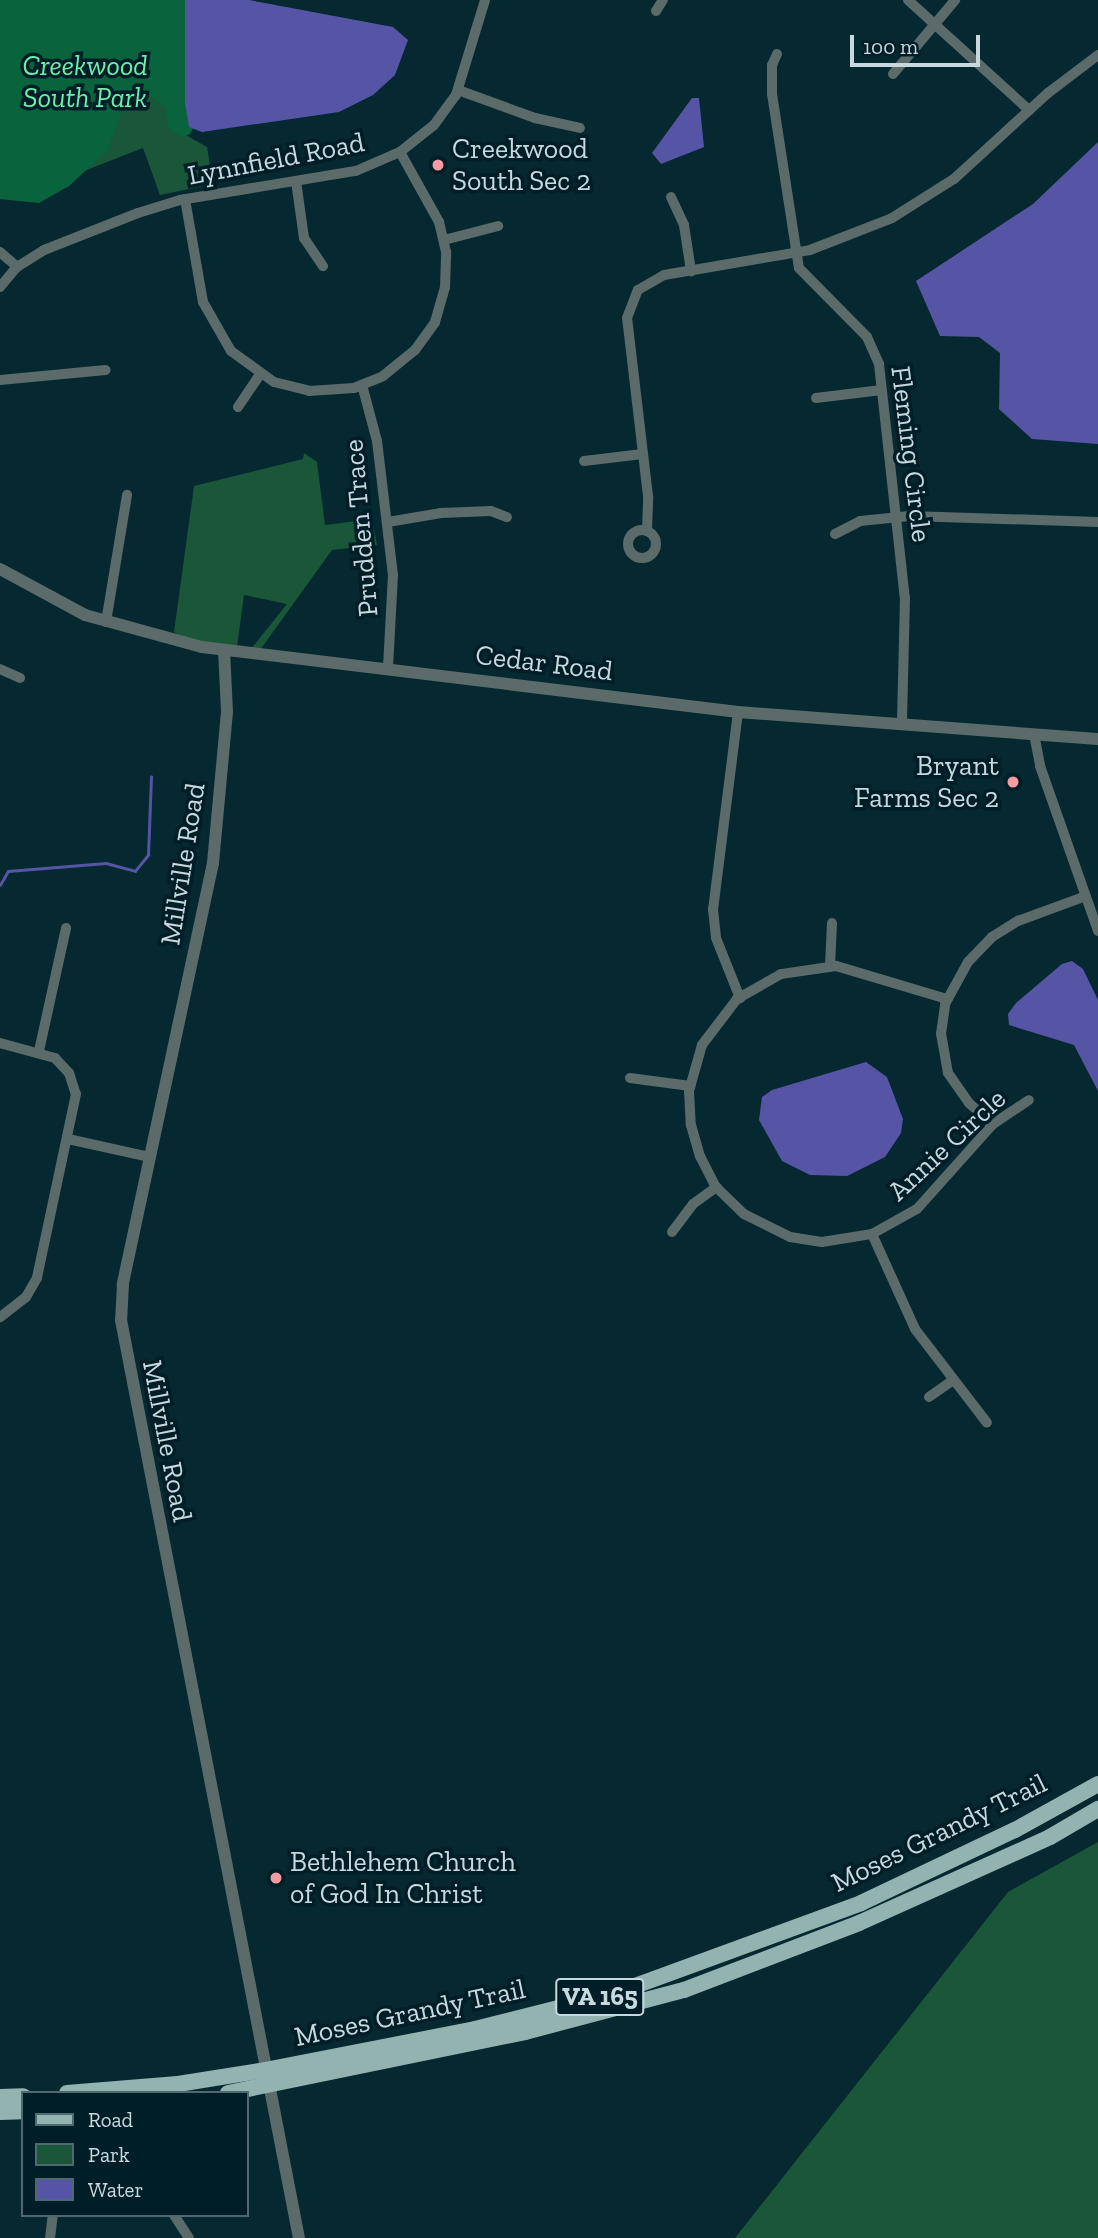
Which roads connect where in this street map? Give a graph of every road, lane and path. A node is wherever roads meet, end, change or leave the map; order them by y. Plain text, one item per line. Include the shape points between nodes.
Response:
1 (485, 0) edge
2 (663, 0) edge
3 (908, 0) edge
4 (956, 0) edge
5 (656, 11) dead end
6 (936, 23) junction
7 (777, 54) dead end
8 (1098, 55) edge
9 (893, 74) dead end
10 (458, 90) junction
11 (1030, 110) junction
12 (580, 128) dead end
13 (400, 152) junction
14 (296, 181) junction
15 (671, 197) dead end
16 (186, 199) junction
17 (498, 226) dead end
18 (444, 240) junction
19 (0, 252) edge
20 (796, 253) junction
21 (323, 266) dead end
22 (17, 267) junction
23 (691, 271) junction
24 (1, 284) edge
25 (106, 370) dead end
26 (260, 374) junction
27 (0, 380) edge
28 (362, 386) junction
29 (882, 390) junction
30 (816, 398) dead end
31 (238, 407) dead end
32 (643, 454) junction
33 (584, 461) dead end
34 (127, 495) dead end
35 (507, 517) dead end
36 (897, 517) junction
37 (388, 522) junction
38 (1098, 522) edge
39 (647, 531) dead end
40 (835, 534) dead end
41 (0, 569) edge
42 (106, 622) junction
43 (224, 650) junction
44 (388, 667) junction
45 (0, 669) edge
46 (20, 678) dead end
47 (738, 712) junction
48 (902, 725) junction
49 (1034, 734) junction
50 (1098, 739) edge
51 (1086, 896) junction
52 (832, 923) dead end
53 (66, 928) dead end
54 (1098, 931) edge
55 (830, 966) junction
56 (740, 998) junction
57 (947, 999) junction
58 (0, 1043) edge
59 (39, 1051) junction
60 (630, 1078) dead end
61 (690, 1086) junction
62 (1029, 1100) dead end
63 (993, 1125) junction
64 (68, 1139) junction
65 (150, 1157) junction
66 (716, 1187) junction
67 (671, 1232) dead end
68 (872, 1234) junction
69 (0, 1317) edge
70 (953, 1380) junction
71 (929, 1397) dead end
72 (987, 1423) dead end
73 (1098, 1784) edge
74 (1098, 1809) edge
75 (265, 2070) junction
76 (268, 2088) junction
77 (92, 2091) edge
78 (244, 2091) edge
79 (21, 2095) edge
80 (0, 2097) edge
81 (21, 2111) edge
82 (0, 2112) edge
83 (53, 2217) edge
84 (175, 2217) edge
85 (50, 2238) edge
86 (189, 2238) edge
87 (299, 2238) edge

1 - 10 street, Lynnfield Road
2 - 5 street
3 - 6 street
4 - 6 street
6 - 9 street
6 - 11 street
7 - 20 street, Fleming Circle via 772,94
8 - 11 street
10 - 12 street via 535,118
10 - 13 street, Lynnfield Road via 434,125
11 - 20 street via 983,156 917,204 847,237
13 - 14 street, Lynnfield Road via 356,171
13 - 18 street via 429,201
14 - 16 street, Lynnfield Road
14 - 21 street via 304,238
15 - 23 street via 684,225
16 - 22 street, Lynnfield Road via 55,246
16 - 26 street via 198,276 212,325 231,351
17 - 18 street
18 - 28 street via 445,287 435,321 401,363
19 - 22 street
20 - 23 street
20 - 29 street, Fleming Circle via 807,281 874,348
22 - 24 street, Lynnfield Road
23 - 32 street via 650,279 638,290 627,318
25 - 27 street
26 - 28 street via 309,391
26 - 31 street
28 - 37 street, Prudden Trace via 372,416
29 - 30 street
29 - 36 street, Fleming Circle
32 - 33 street
32 - 39 street
34 - 42 street
35 - 37 street via 478,512
36 - 38 street
36 - 40 street via 860,521
36 - 48 street, Fleming Circle via 905,598
37 - 44 street, Prudden Trace via 394,608
41 - 42 street, Cedar Road via 51,599
42 - 43 street, Cedar Road via 177,643
43 - 44 street, Cedar Road
43 - 65 street, Millville Road via 227,712 213,863
44 - 47 street, Cedar Road
45 - 46 street
47 - 48 street, Cedar Road
47 - 56 street via 713,909 716,937
48 - 49 street, Cedar Road
49 - 50 street, Cedar Road
49 - 51 street via 1040,766
51 - 54 street
51 - 57 street via 1018,921 992,937 968,962
52 - 55 street
53 - 59 street
55 - 56 street, Annie Circle via 781,974
55 - 57 street, Annie Circle via 875,974
56 - 61 street, Annie Circle via 702,1045
57 - 63 street via 941,1034 948,1073 969,1103
58 - 59 street
59 - 64 street via 62,1064 74,1083
60 - 61 street
61 - 66 street, Annie Circle via 691,1125
62 - 63 street, Annie Circle
63 - 68 street, Annie Circle via 924,1203 904,1219
64 - 65 street
64 - 69 street via 37,1278 26,1297
65 - 75 street, Millville Road via 123,1284 122,1329
66 - 67 street via 693,1204
66 - 68 street, Annie Circle via 744,1214 790,1237 822,1242
68 - 70 street via 901,1304
70 - 71 street
70 - 72 street
73 - 75 main road, Moses Grandy Trail / VA 165 via 1015,1830 861,1903 625,1990 475,2029
74 - 76 main road, Moses Grandy Trail / VA 165 via 1050,1837 859,1923 684,1990 526,2032
75 - 76 street, Millville Road
75 - 77 main road, Moses Grandy Trail / VA 165
76 - 78 main road, Moses Grandy Trail / VA 165
76 - 87 street, Millville Road
79 - 80 main road
81 - 82 main road
83 - 85 street
84 - 86 street

